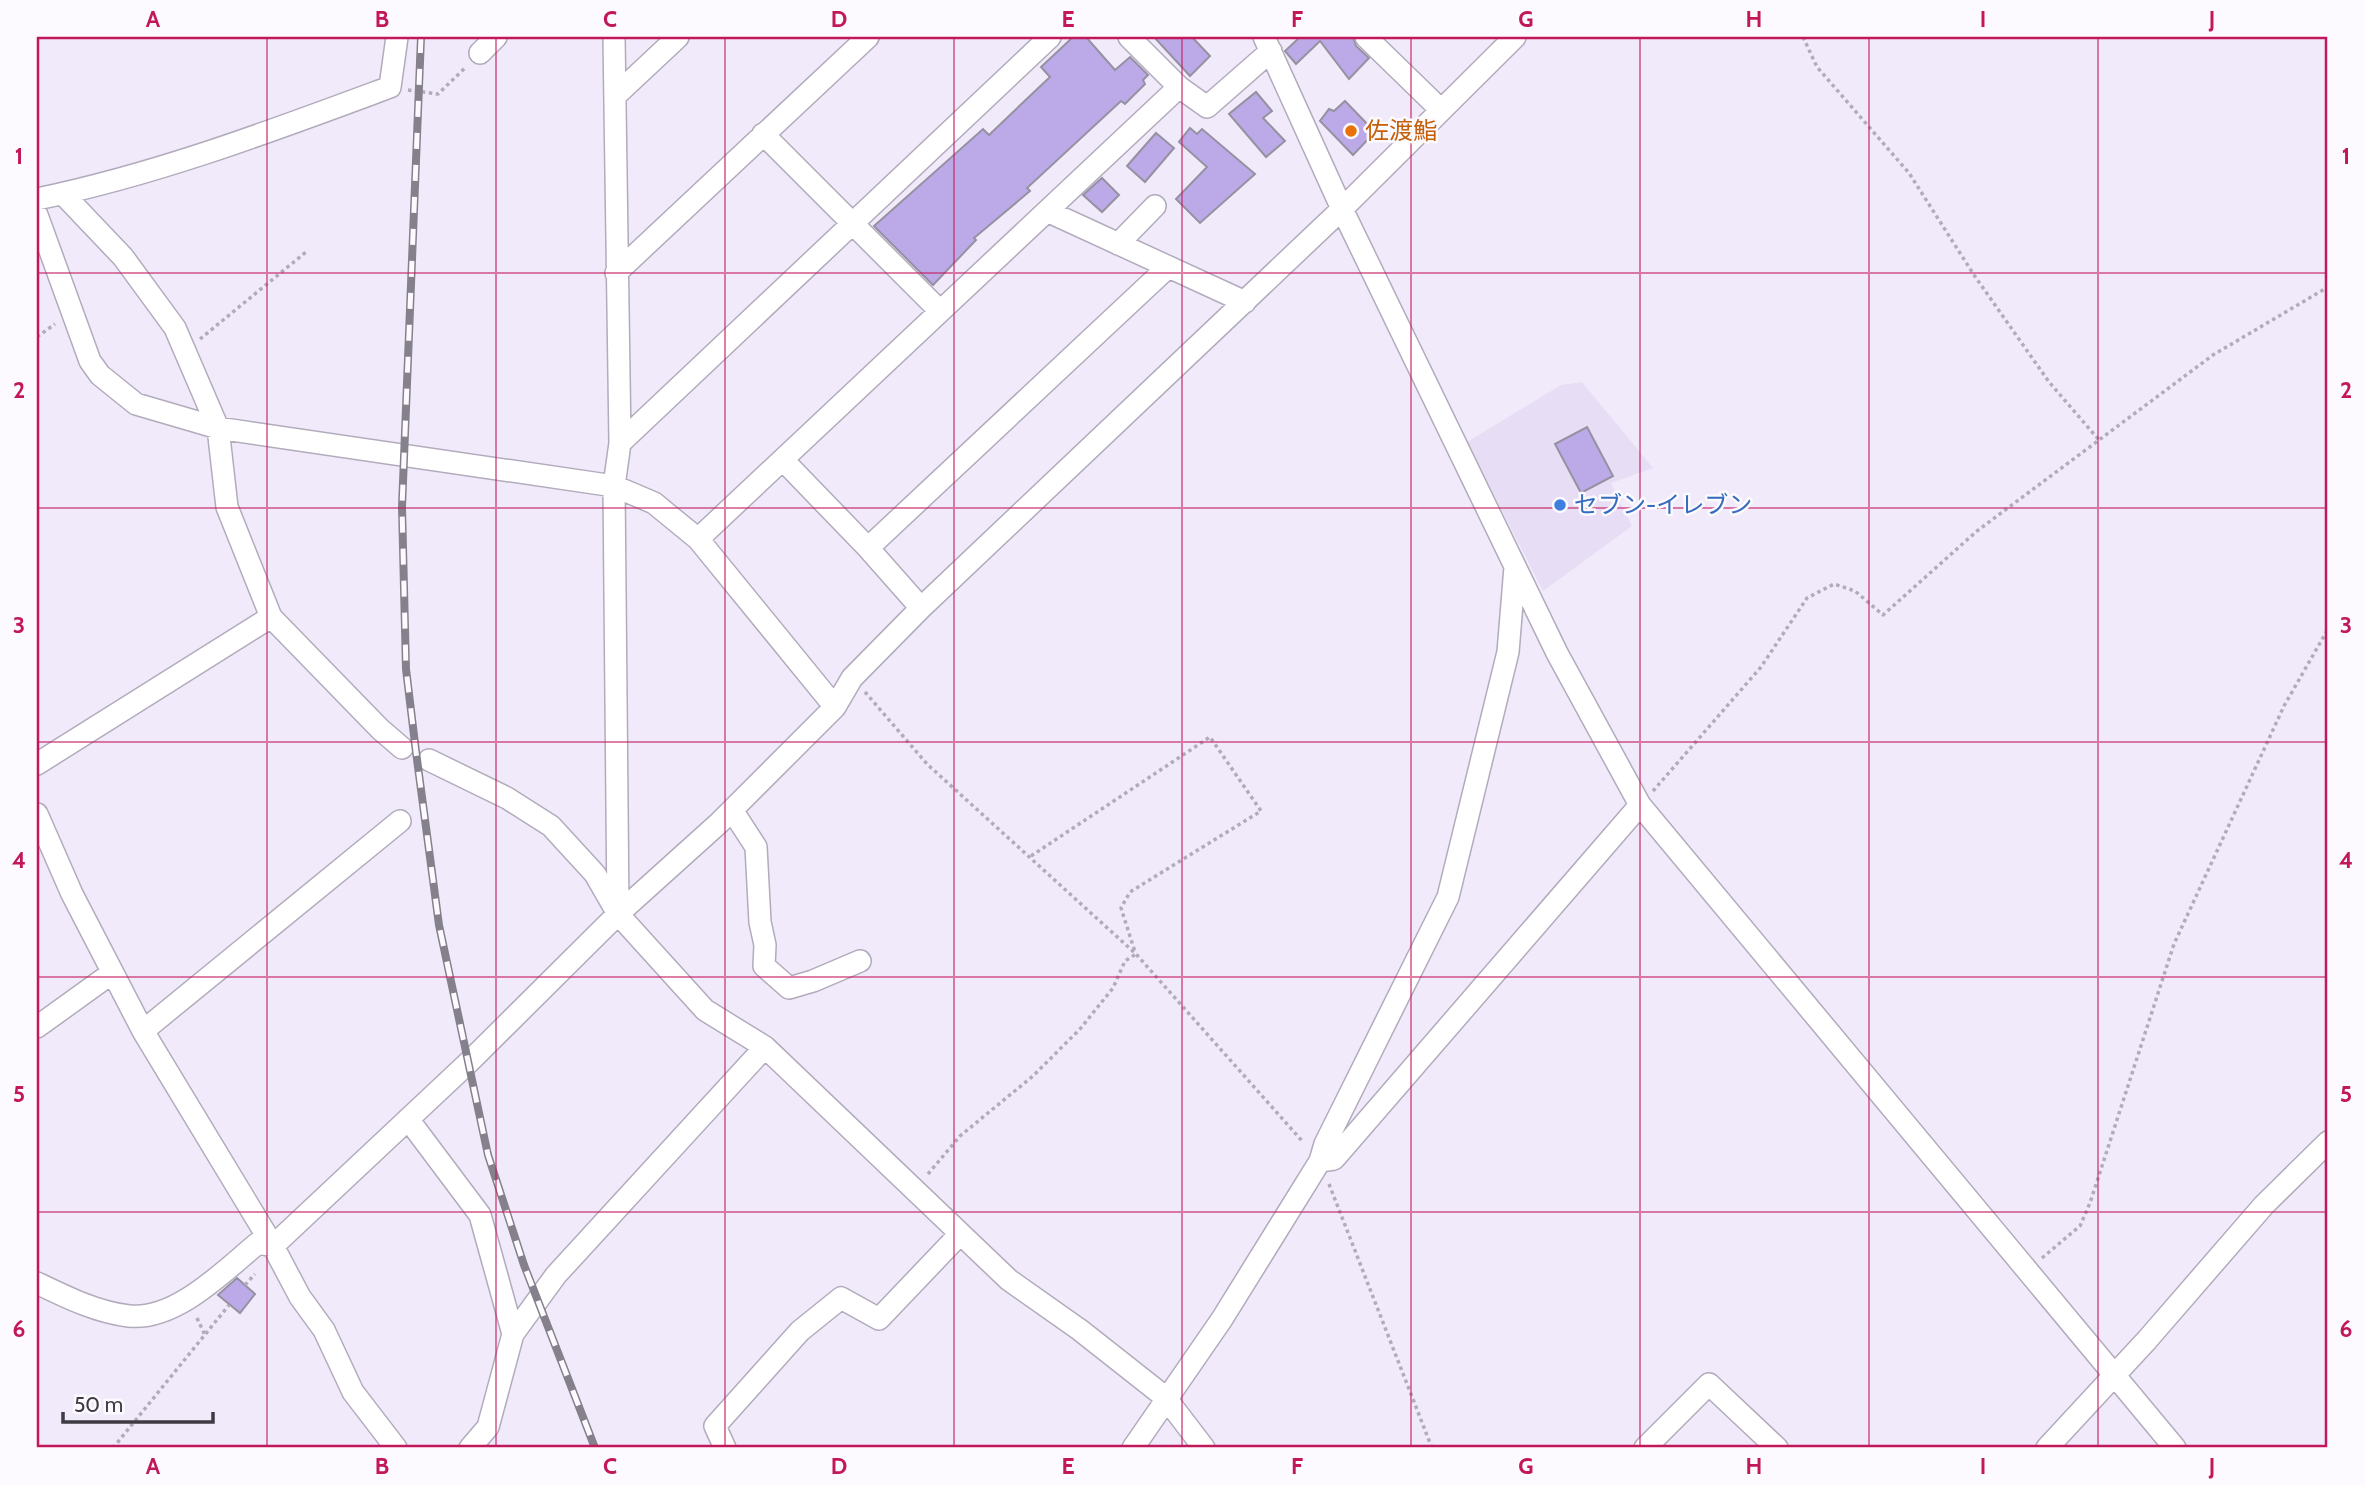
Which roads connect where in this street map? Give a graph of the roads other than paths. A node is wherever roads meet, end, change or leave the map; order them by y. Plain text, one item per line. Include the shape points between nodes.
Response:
1 (397, 37) edge
2 (496, 37) edge
3 (614, 37) edge
4 (678, 37) edge
5 (868, 37) edge
6 (1050, 37) edge
7 (1129, 37) edge
8 (1366, 37) edge
9 (1515, 37) edge
10 (1268, 44) edge
11 (480, 53) road end
12 (1179, 87) junction
13 (615, 96) junction
14 (1440, 109) junction
15 (763, 134) junction
16 (63, 194) junction
17 (37, 199) edge
18 (1155, 206) dead end
19 (1342, 209) junction
20 (1047, 211) junction
21 (37, 215) edge
22 (855, 223) junction
23 (1118, 244) junction
24 (1167, 268) junction
25 (616, 273) junction
26 (1245, 302) junction
27 (940, 312) junction
28 (218, 428) junction
29 (620, 443) junction
30 (783, 460) junction
31 (614, 486) junction
32 (698, 539) junction
33 (868, 548) junction
34 (1515, 565) junction
35 (921, 608) junction
36 (271, 617) junction
37 (835, 707) junction
38 (402, 748) dead end
39 (429, 760) dead end
40 (37, 764) edge
41 (1640, 805) junction
42 (732, 810) junction
43 (37, 814) edge
44 (400, 821) dead end
45 (618, 914) junction
46 (860, 961) dead end
47 (112, 972) junction
48 (37, 1027) edge
49 (143, 1031) junction
50 (765, 1047) junction
51 (408, 1119) junction
52 (2328, 1142) edge
53 (1320, 1161) junction
54 (960, 1234) junction
55 (273, 1246) junction
56 (37, 1283) edge
57 (513, 1334) junction
58 (2115, 1375) junction
59 (1165, 1397) junction
60 (396, 1448) edge
61 (470, 1448) edge
62 (725, 1448) edge
63 (1133, 1448) edge
64 (1204, 1448) edge
65 (1645, 1448) edge
66 (1777, 1448) edge
67 (2047, 1448) edge
68 (2175, 1448) edge

1 - 16 street via 390,87 257,136
2 - 11 street
3 - 13 street
4 - 13 street
5 - 15 street
6 - 22 street
7 - 12 street
8 - 14 street
9 - 14 street
10 - 12 street via 1206,107
10 - 19 street
12 - 20 street
13 - 25 street
14 - 19 street
15 - 22 street
15 - 25 street
16 - 17 street
16 - 28 street via 124,257 175,328
18 - 23 street
19 - 26 street
19 - 34 street
20 - 23 street
20 - 27 street
21 - 28 street via 90,361 100,375 136,404
22 - 27 street
22 - 29 street
23 - 24 street
24 - 26 street
24 - 33 street
25 - 29 street
26 - 35 street
27 - 30 street
28 - 31 street
28 - 36 street via 227,507
29 - 31 street
30 - 32 street
30 - 33 street
31 - 32 street via 654,503
31 - 45 street
32 - 37 street
33 - 35 street
34 - 41 street
34 - 53 street via 1508,652 1448,897
35 - 37 street via 852,678
36 - 38 street
36 - 40 street
37 - 42 street
39 - 45 street via 507,798 551,826 595,874
41 - 53 street via 1334,1159
41 - 58 street
42 - 45 street
42 - 46 street via 756,847 764,966 789,988
43 - 47 street
44 - 49 street
45 - 50 street via 705,1010
45 - 51 street
47 - 48 street
47 - 49 street
49 - 55 street
50 - 54 street
50 - 57 street via 556,1275
51 - 55 street
51 - 57 street via 480,1215
52 - 58 street via 2264,1205
53 - 59 street via 1222,1319
54 - 59 street via 1009,1280
54 - 62 street via 879,1319 841,1298 800,1331 715,1426
55 - 56 street via 258,1243 188,1300 131,1317 85,1305
55 - 60 street via 324,1331 353,1392
57 - 61 street via 488,1427
58 - 67 street
58 - 68 street
59 - 63 street
59 - 64 street
65 - 66 street via 1709,1384

